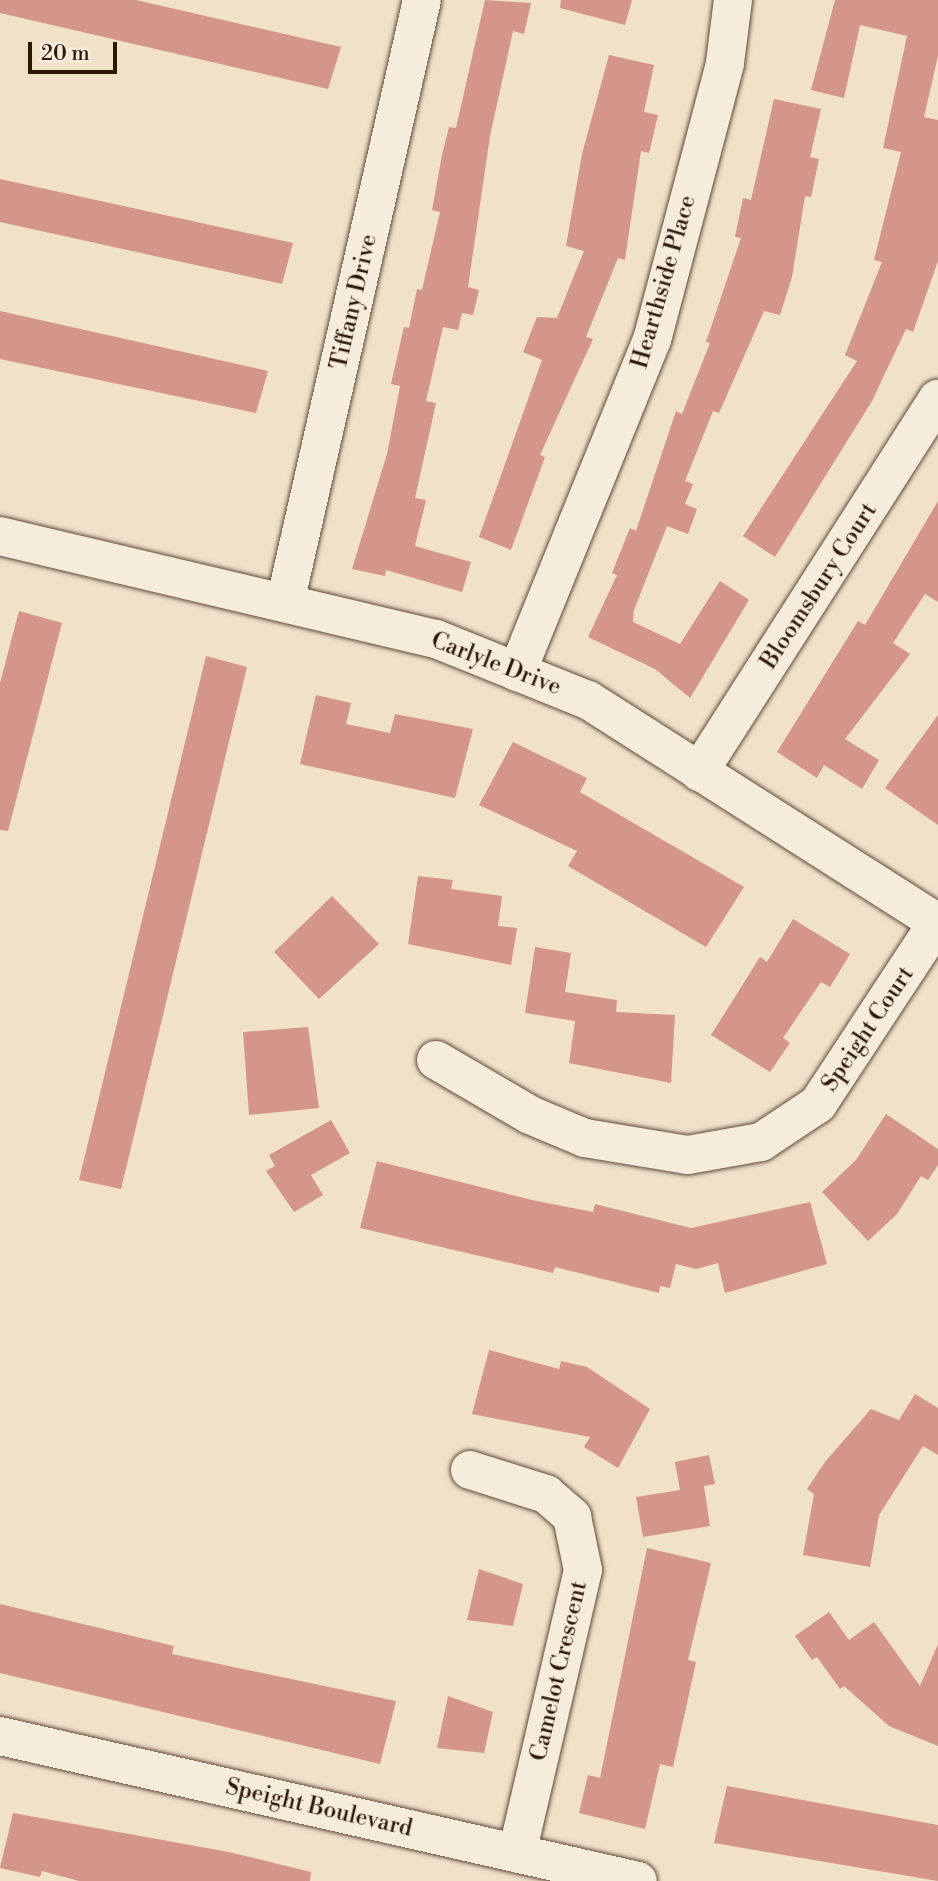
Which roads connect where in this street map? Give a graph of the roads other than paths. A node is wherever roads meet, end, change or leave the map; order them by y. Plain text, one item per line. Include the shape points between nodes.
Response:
1 (422, 0) edge
2 (733, 0) edge
3 (938, 399) edge
4 (0, 536) edge
5 (285, 603) junction
6 (517, 672) junction
7 (699, 772) junction
8 (938, 922) edge
9 (436, 1060) dead end
10 (470, 1470) dead end
11 (0, 1736) edge
12 (517, 1853) junction
13 (638, 1881) edge

1 - 5 street, Tiffany Drive
2 - 6 street, Hearthside Place via 725,63 652,340
3 - 7 street, Bloomsbury Court
4 - 5 street, Carlyle Drive
5 - 6 street, Carlyle Drive via 436,639
6 - 7 street, Carlyle Drive via 588,700
7 - 8 street, Carlyle Drive
8 - 9 street, Speight Court via 818,1104 761,1142 688,1155 585,1138 530,1115
10 - 12 street, Camelot Crescent via 546,1494 572,1517 583,1570
11 - 12 street, Speight Boulevard
12 - 13 street, Speight Boulevard

